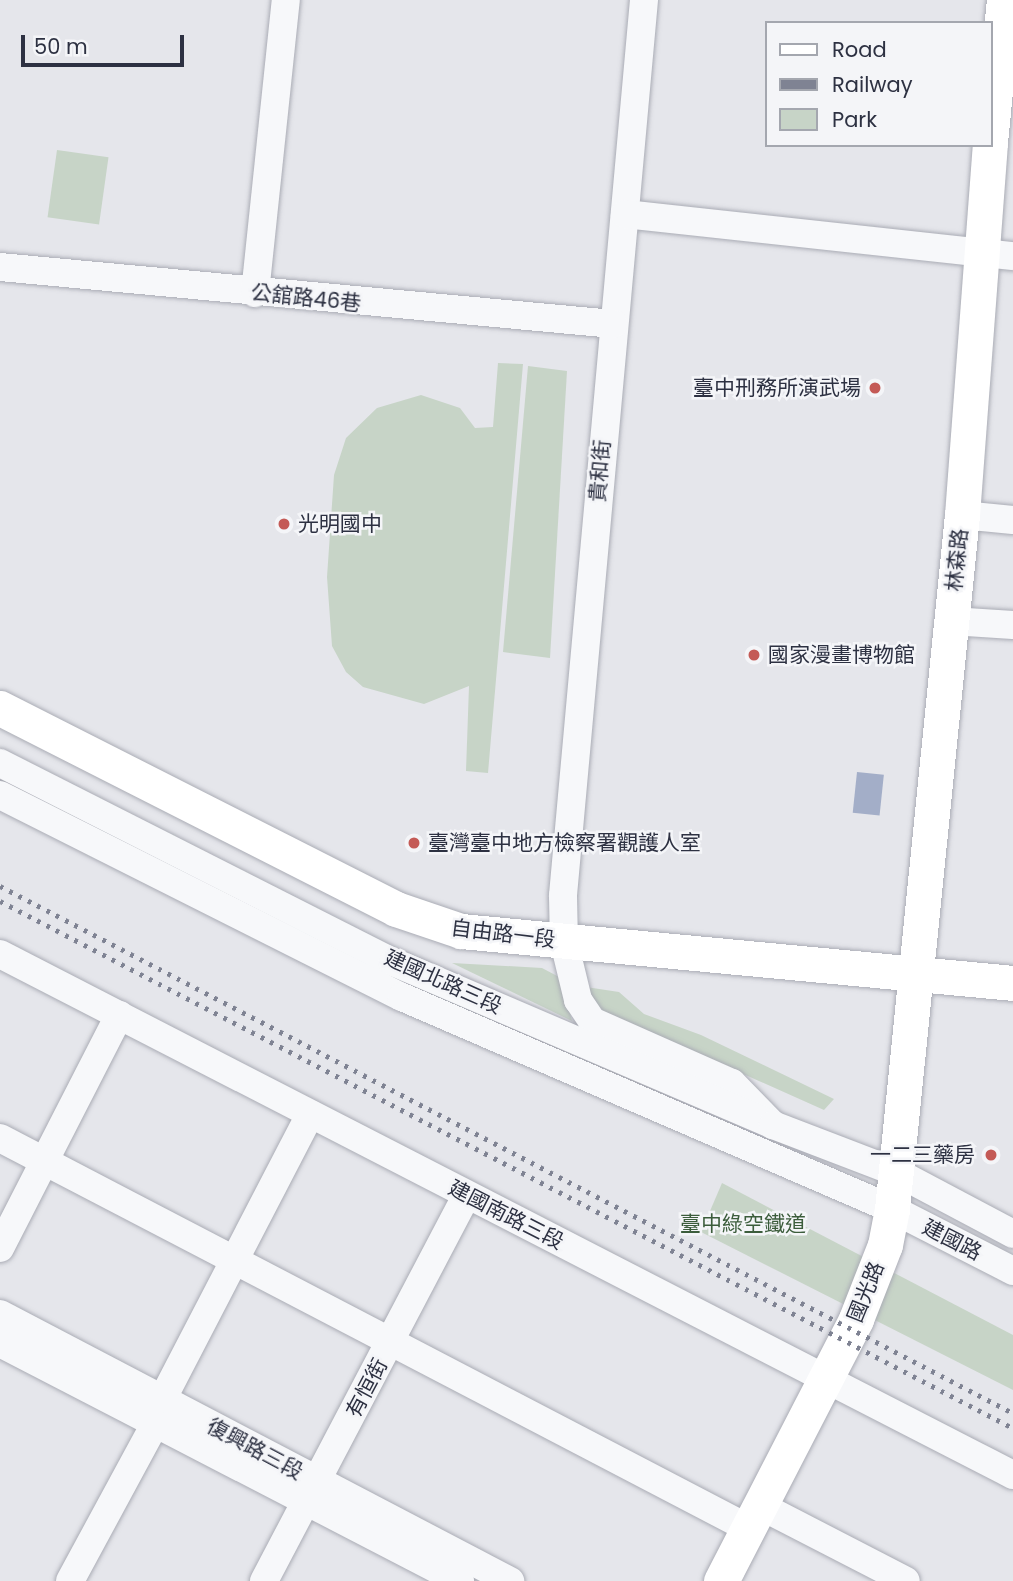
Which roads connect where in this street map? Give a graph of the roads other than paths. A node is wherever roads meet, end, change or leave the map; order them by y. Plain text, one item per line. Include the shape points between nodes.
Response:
1 (286, 0) edge
2 (644, 0) edge
3 (1004, 0) edge
4 (996, 132) edge
5 (625, 214) junction
6 (997, 254) edge
7 (0, 267) edge
8 (255, 293) junction
9 (613, 324) junction
10 (962, 514) junction
11 (1013, 520) edge
12 (951, 621) junction
13 (1013, 625) edge
14 (0, 708) edge
15 (0, 763) edge
16 (0, 795) edge
17 (564, 942) junction
18 (0, 954) edge
19 (914, 974) junction
20 (1013, 983) edge
21 (118, 1015) junction
22 (310, 1114) junction
23 (773, 1125) junction
24 (0, 1138) edge
25 (45, 1161) junction
26 (898, 1173) junction
27 (467, 1195) junction
28 (892, 1209) junction
29 (1013, 1234) edge
30 (0, 1248) edge
31 (235, 1262) junction
32 (1013, 1270) edge
33 (0, 1314) edge
34 (0, 1343) edge
35 (390, 1343) junction
36 (825, 1378) junction
37 (159, 1412) junction
38 (1013, 1475) edge
39 (312, 1490) junction
40 (754, 1517) junction
41 (70, 1581) edge
42 (264, 1581) edge
43 (460, 1581) edge
44 (510, 1581) edge
45 (721, 1581) edge
46 (906, 1581) edge

1 - 8 street
2 - 5 street, 貴和街
3 - 4 main road, 林森路
4 - 6 main road, 林森路
5 - 6 street
5 - 9 street, 貴和街
6 - 10 main road, 林森路
7 - 8 street, 公舘路46巷
8 - 9 street, 公舘路46巷
9 - 17 street, 貴和街 via 563,896
10 - 11 street
10 - 12 main road, 林森路
12 - 13 street
12 - 19 main road, 林森路
14 - 17 main road, 自由路一段 via 427,922 461,931
15 - 23 street, 建國北路三段 via 393,962
16 - 28 street, 建國北路三段 via 402,997
17 - 19 main road, 自由路一段
17 - 23 street, 貴和街 via 578,1000 592,1021 732,1083
18 - 21 street, 建國南路三段
19 - 20 main road, 自由路一段
19 - 26 main road, 國光路
21 - 22 street, 建國南路三段
21 - 25 street
22 - 27 street, 建國南路三段
22 - 31 street
23 - 26 street, 建國北路三段
24 - 25 street
25 - 30 street
25 - 31 street
26 - 28 main road, 國光路
26 - 29 street, 建國路
27 - 35 street, 有恒街
27 - 36 street, 建國南路三段
28 - 32 street, 建國路
28 - 36 main road, 國光路 via 885,1245 856,1319
31 - 35 street
31 - 37 street
33 - 37 street, 復興路三段
34 - 37 street, 復興路三段
35 - 39 street, 有恒街
35 - 40 street
36 - 38 street, 建國南路三段
36 - 40 main road, 國光路
37 - 39 street, 復興路三段
37 - 41 street
39 - 42 street, 有恒街
39 - 43 street, 復興路三段
39 - 44 street, 復興路三段
40 - 45 main road, 國光路
40 - 46 street

